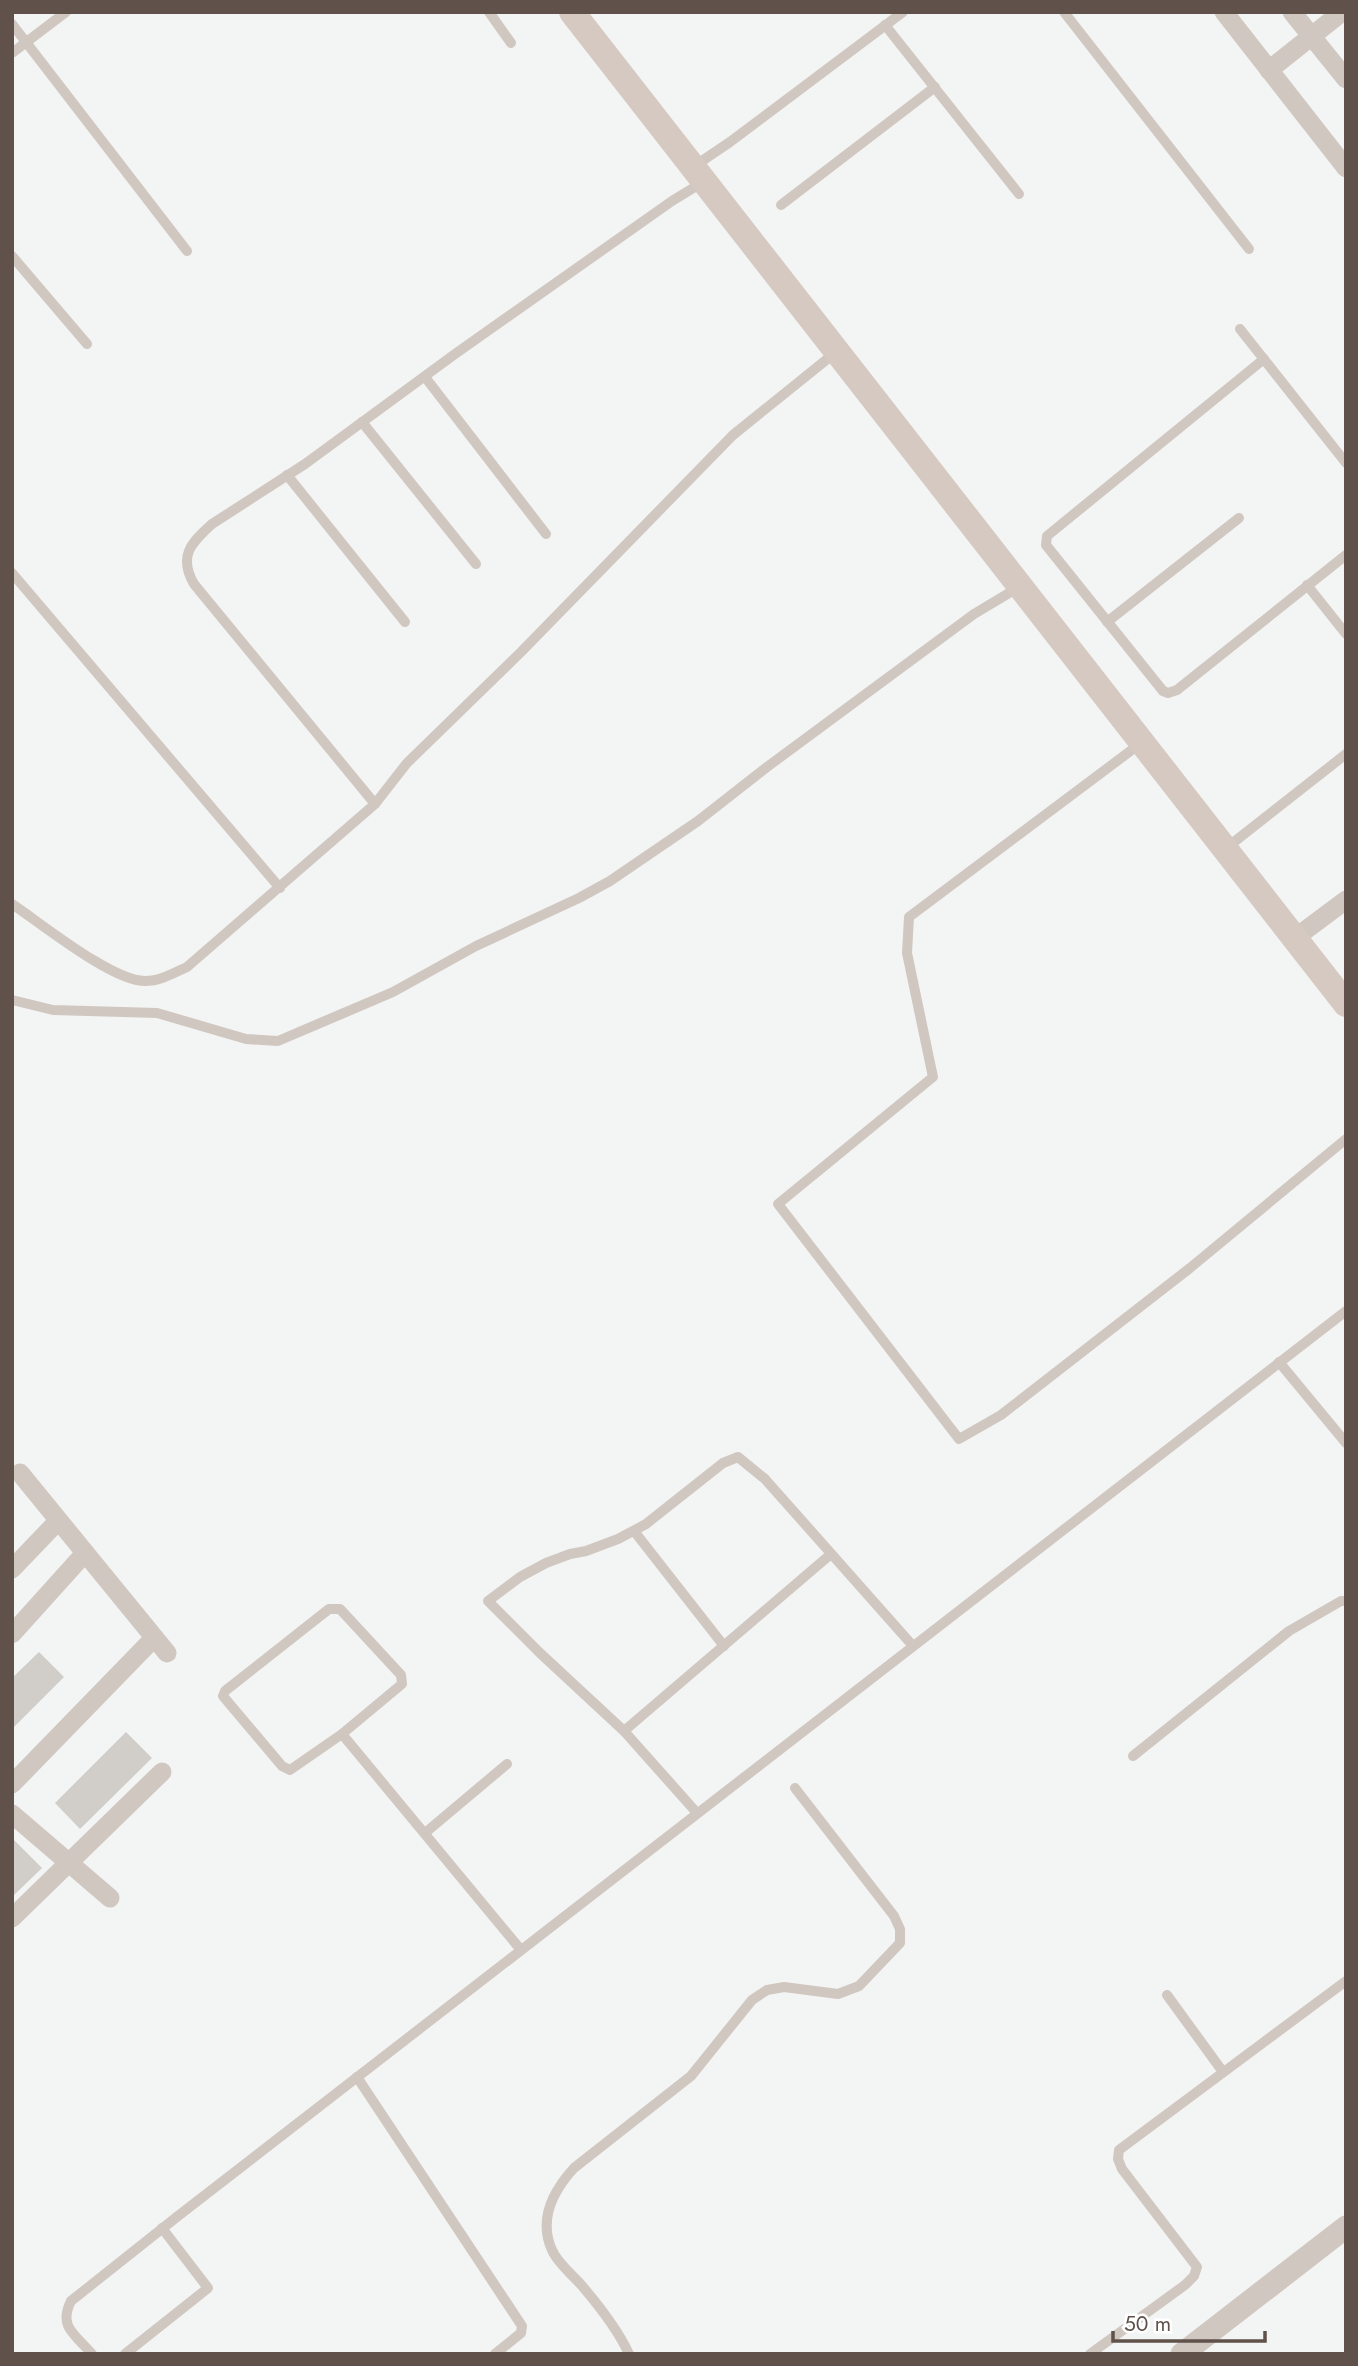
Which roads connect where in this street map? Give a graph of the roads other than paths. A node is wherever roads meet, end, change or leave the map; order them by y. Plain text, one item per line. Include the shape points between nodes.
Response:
1 (66, 12) edge
2 (489, 12) edge
3 (902, 12) edge
4 (1064, 12) edge
5 (1224, 12) edge
6 (1292, 12) edge
7 (1342, 12) edge
8 (580, 16) edge
9 (12, 24) edge
10 (885, 25) junction
11 (1312, 37) junction
12 (26, 42) junction
13 (511, 43) dead end
14 (12, 53) edge
15 (1269, 70) junction
16 (1346, 79) edge
17 (934, 87) junction
18 (1345, 164) edge
19 (698, 174) junction
20 (1019, 194) dead end
21 (781, 205) dead end
22 (1249, 249) dead end
23 (187, 251) dead end
24 (12, 256) edge
25 (1240, 329) dead end
26 (87, 344) dead end
27 (836, 352) junction
28 (1264, 359) junction
29 (425, 377) junction
30 (362, 422) junction
31 (1346, 463) edge
32 (287, 475) junction
33 (1238, 518) dead end
34 (546, 534) dead end
35 (1346, 555) edge
36 (476, 564) dead end
37 (12, 573) edge
38 (1307, 585) junction
39 (1019, 586) junction
40 (405, 622) dead end
41 (1107, 622) junction
42 (1346, 634) edge
43 (1142, 743) junction
44 (1346, 754) edge
45 (375, 804) junction
46 (1224, 849) junction
47 (280, 888) junction
48 (1346, 900) edge
49 (12, 904) edge
50 (1295, 938) junction
51 (12, 1000) edge
52 (1346, 1004) edge
53 (1346, 1139) edge
54 (1346, 1311) edge
55 (1279, 1362) junction
56 (1346, 1443) edge
57 (20, 1473) dead end
58 (58, 1521) junction
59 (634, 1531) junction
60 (85, 1553) junction
61 (831, 1554) junction
62 (12, 1569) edge
63 (1346, 1601) edge
64 (12, 1634) edge
65 (724, 1646) junction
66 (913, 1646) junction
67 (624, 1731) junction
68 (342, 1734) junction
69 (1133, 1756) dead end
70 (507, 1765) dead end
71 (162, 1772) dead end
72 (12, 1784) edge
73 (795, 1788) dead end
74 (697, 1813) junction
75 (12, 1814) edge
76 (425, 1833) junction
77 (68, 1863) junction
78 (110, 1898) dead end
79 (12, 1918) edge
80 (521, 1950) junction
81 (1346, 1981) edge
82 (1167, 1995) dead end
83 (1223, 2072) junction
84 (357, 2077) junction
85 (1346, 2227) edge
86 (162, 2228) junction
87 (92, 2354) edge
88 (125, 2354) edge
89 (495, 2354) edge
90 (629, 2354) edge
91 (1090, 2354) edge
92 (1182, 2354) edge

1 - 12 lane
2 - 13 lane
3 - 10 lane
4 - 22 lane
5 - 15 street
6 - 11 street
7 - 11 street
8 - 19 main road
9 - 12 lane
10 - 17 lane
10 - 19 lane via 730,142
11 - 15 street
11 - 16 street
12 - 14 lane
12 - 23 lane
15 - 18 street
17 - 20 lane
17 - 21 lane
19 - 27 main road
19 - 29 lane via 672,201
24 - 26 lane
25 - 28 lane
27 - 39 main road
27 - 45 lane via 733,435 407,762
28 - 31 lane
28 - 41 lane via 1047,536 1046,545
29 - 30 lane
29 - 34 lane
30 - 32 lane
30 - 36 lane
32 - 40 lane
32 - 45 lane via 198,537 190,549 187,571
33 - 41 lane
35 - 38 lane
37 - 47 lane
38 - 41 lane via 1168,693
38 - 42 lane
39 - 43 main road
39 - 51 lane via 974,614 698,821 610,881 393,992 278,1041 246,1039 157,1013 53,1010
43 - 46 main road
43 - 53 lane via 909,917 907,953 933,1077 778,1204 958,1439 1022,1399
44 - 46 lane
45 - 47 lane
46 - 50 main road
47 - 49 lane via 187,968 145,981 126,978 106,967
48 - 50 street
50 - 52 main road
54 - 55 lane
55 - 56 lane
55 - 66 lane
57 - 58 street
58 - 60 street
58 - 62 street
59 - 61 lane via 723,1463 738,1457 765,1479
59 - 65 lane
59 - 67 lane via 546,1563 488,1601
60 - 64 street
60 - 72 street via 161,1646
61 - 65 lane
61 - 66 lane
63 - 69 lane via 1289,1631
65 - 67 lane
66 - 74 lane
67 - 74 lane
68 - 68 lane via 402,1684 401,1675 335,1608 223,1696 290,1770
68 - 76 lane
70 - 76 lane
71 - 77 street
73 - 90 lane via 894,1916 901,1943 859,1986 838,1994 784,1987 767,1990 752,2000 691,2076 574,2168 559,2185 545,2227 552,2252 584,2287
74 - 80 lane
75 - 77 street
76 - 80 lane
77 - 78 street
77 - 79 street
80 - 84 lane
81 - 83 lane
82 - 83 lane
83 - 91 lane via 1119,2150 1122,2169 1197,2267 1194,2276
84 - 86 lane
84 - 89 lane via 522,2326 521,2333
85 - 92 street
86 - 87 lane via 71,2301 65,2323
86 - 88 lane via 208,2288

